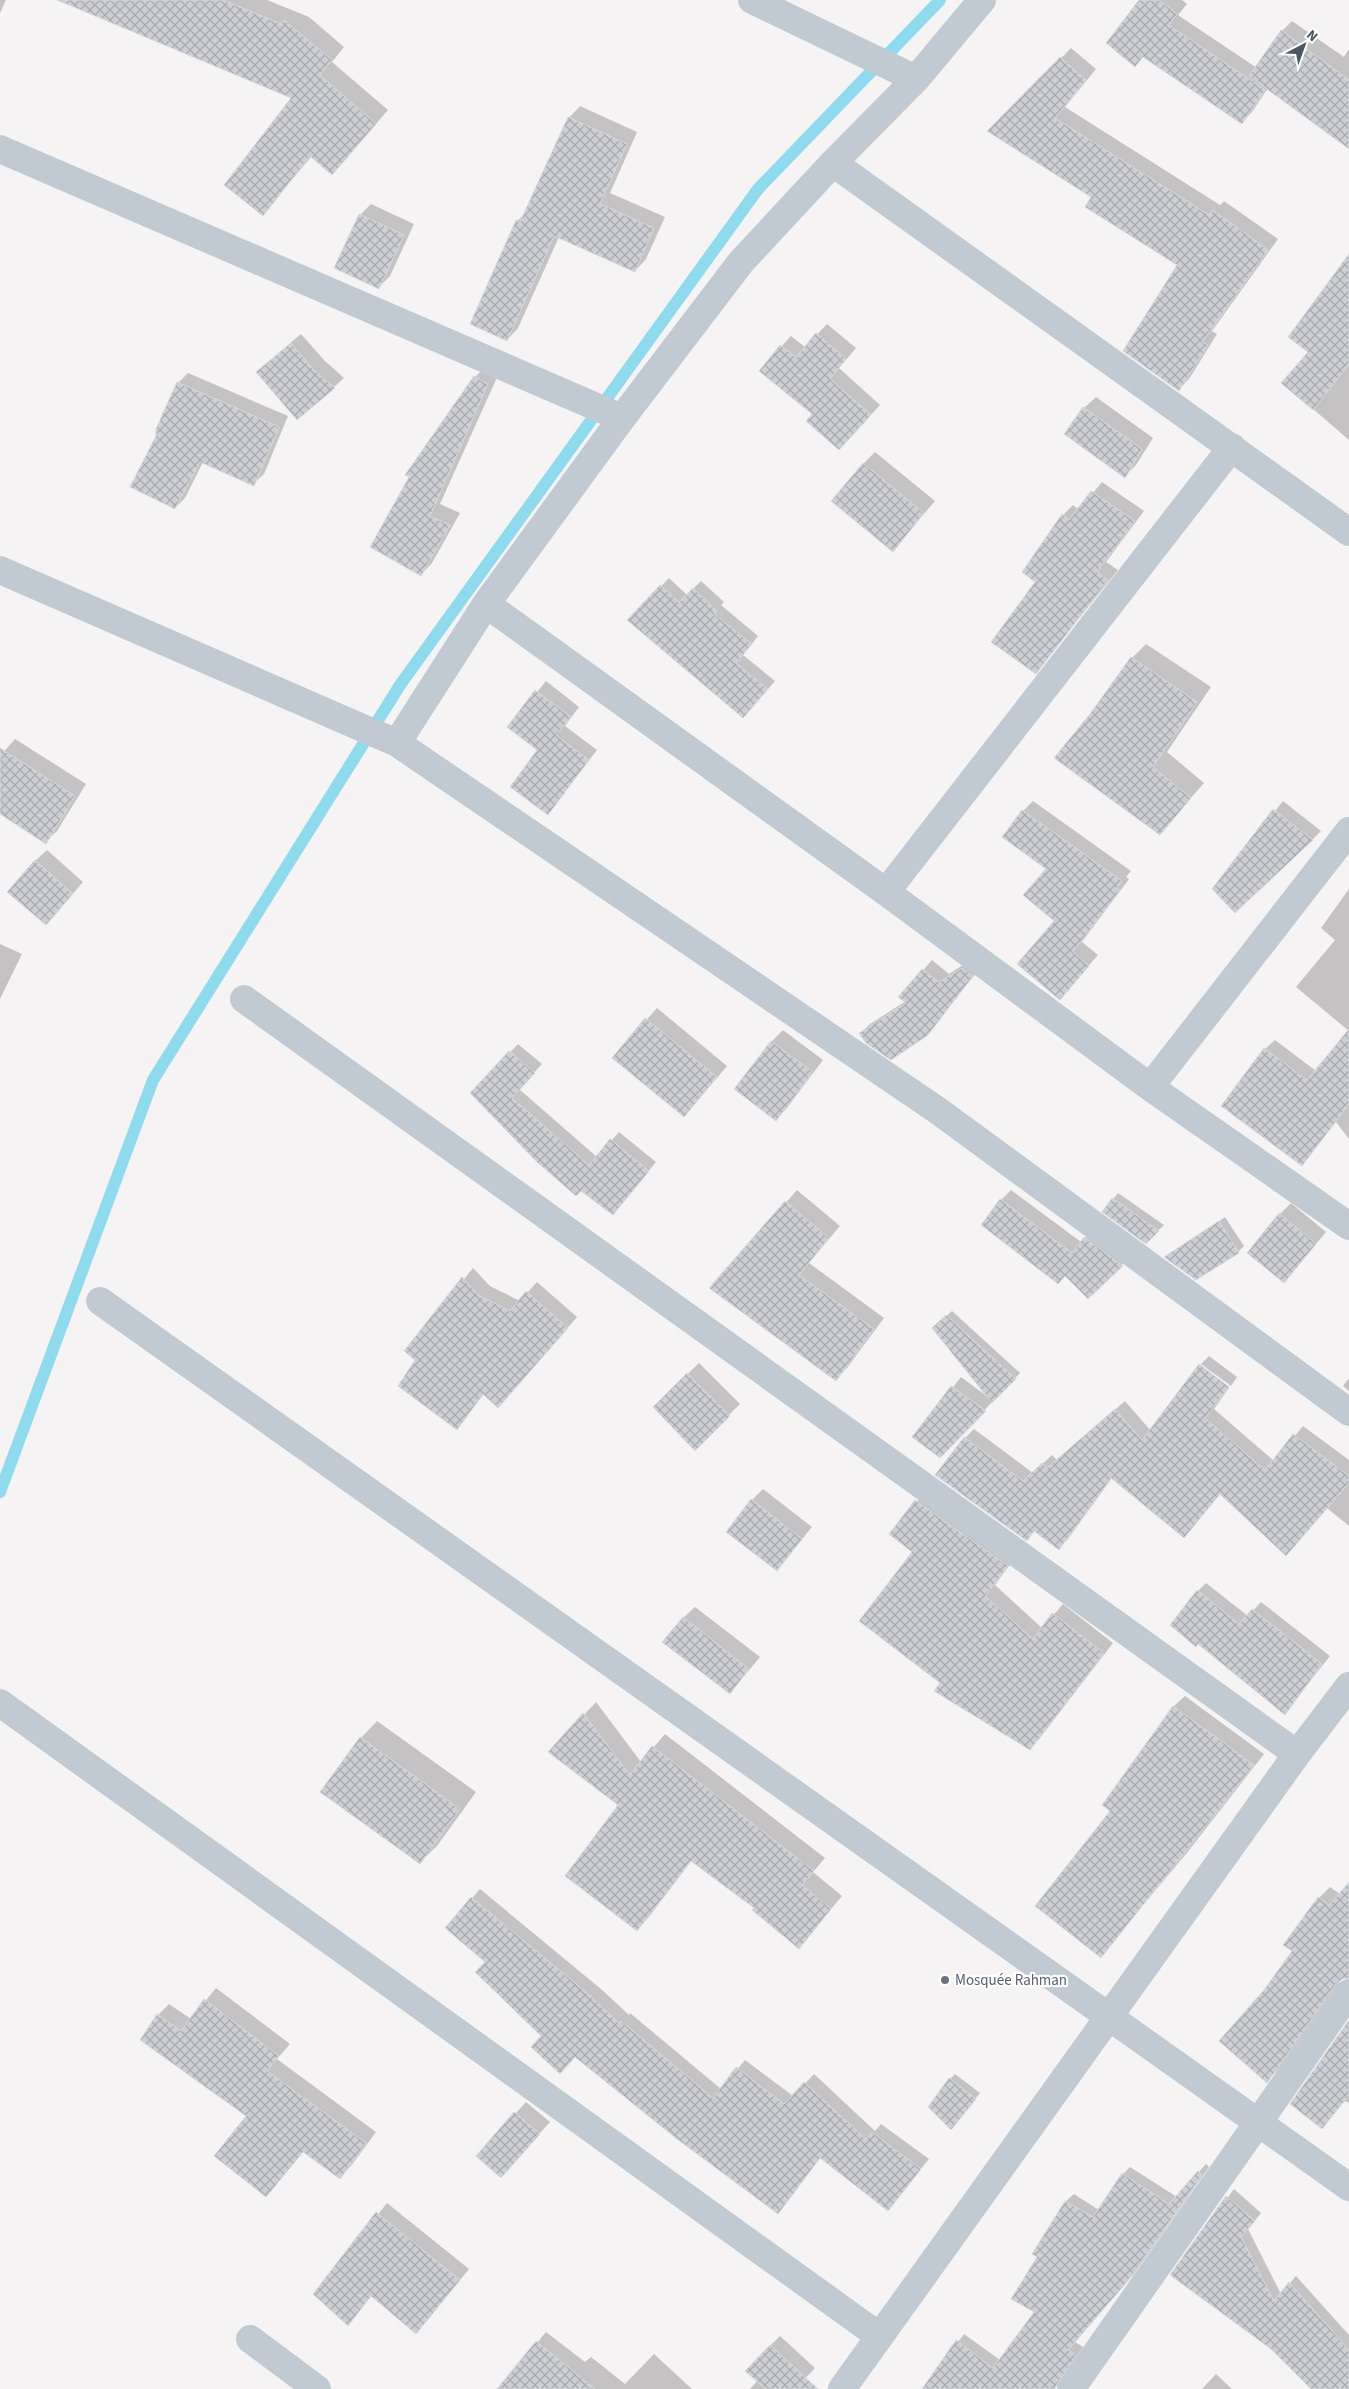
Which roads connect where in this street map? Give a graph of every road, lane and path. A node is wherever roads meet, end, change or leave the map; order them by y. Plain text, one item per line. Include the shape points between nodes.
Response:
1 (752, 0) edge
2 (982, 0) edge
3 (916, 79) junction
4 (0, 149) edge
5 (832, 163) junction
6 (622, 418) junction
7 (1232, 447) junction
8 (1349, 532) edge
9 (0, 570) edge
10 (486, 604) junction
11 (396, 743) junction
12 (1349, 831) edge
13 (886, 892) junction
14 (244, 999) dead end
15 (1150, 1087) junction
16 (1349, 1226) edge
17 (100, 1300) dead end
18 (1349, 1412) edge
19 (1349, 1686) edge
20 (0, 1703) edge
21 (1297, 1754) junction
22 (1349, 1993) edge
23 (1110, 2017) junction
24 (1258, 2123) junction
25 (1349, 2187) edge
26 (879, 2336) junction
27 (250, 2339) dead end
28 (317, 2389) edge
29 (842, 2389) edge
30 (1071, 2389) edge

1 - 3 street
2 - 3 street
3 - 5 street
4 - 6 street
5 - 6 street via 741,262
5 - 7 street
6 - 10 street
7 - 8 street
7 - 13 street
9 - 11 street
10 - 11 street
10 - 13 street
11 - 18 street via 937,1110
12 - 15 street
13 - 15 street
14 - 21 street
15 - 16 street
17 - 23 street
19 - 21 street
20 - 26 street
21 - 23 street
22 - 24 street
23 - 24 street
23 - 26 street
24 - 25 street
24 - 30 street
26 - 29 street
27 - 28 street

